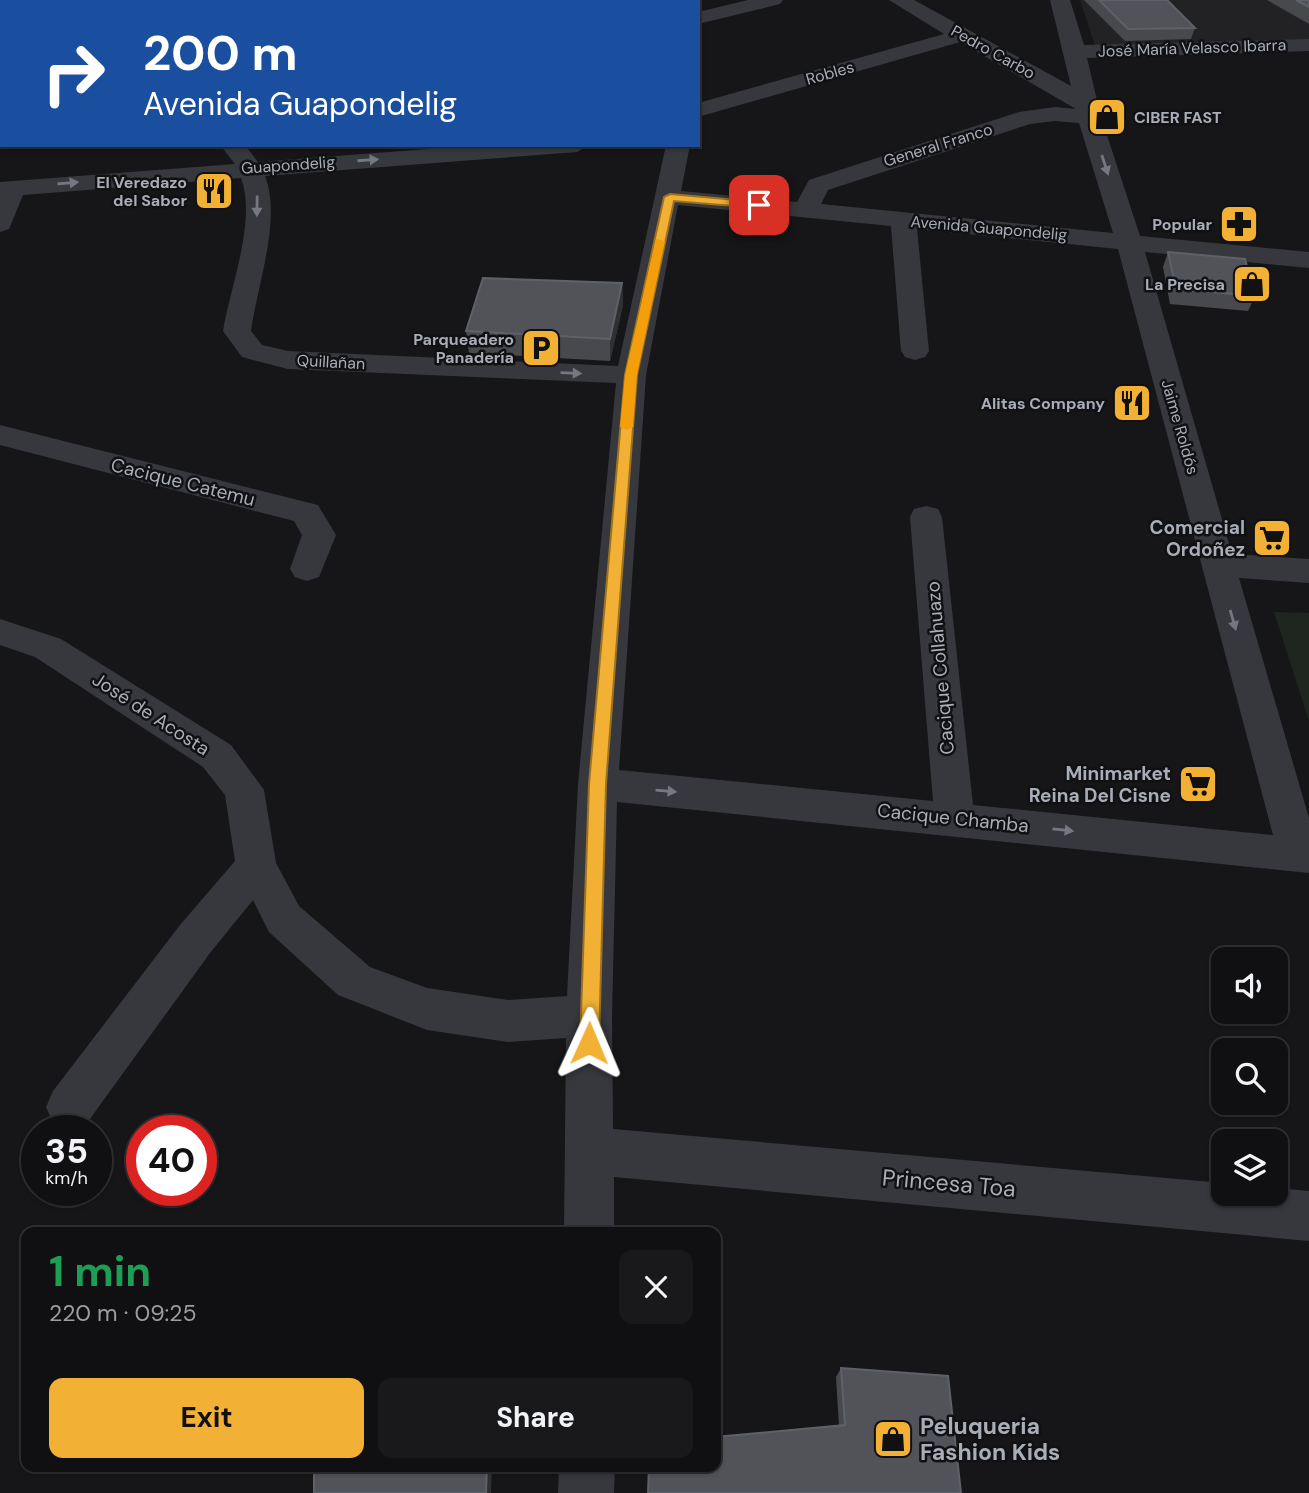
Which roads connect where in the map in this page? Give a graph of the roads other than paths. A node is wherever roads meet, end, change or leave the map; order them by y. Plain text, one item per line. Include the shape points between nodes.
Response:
1 (773, 0) edge
2 (900, 0) edge
3 (1060, 0) edge
4 (700, 18) edge
5 (962, 35) junction
6 (1309, 45) edge
7 (1075, 52) junction
8 (700, 109) edge
9 (1088, 111) junction
10 (234, 147) edge
11 (549, 147) edge
12 (678, 147) edge
13 (251, 168) junction
14 (6, 188) edge
15 (670, 197) junction
16 (805, 210) junction
17 (903, 220) junction
18 (0, 224) edge
19 (1128, 241) junction
20 (1309, 260) edge
21 (915, 351) dead end
22 (631, 375) junction
23 (0, 435) edge
24 (926, 517) dead end
25 (1218, 565) junction
26 (307, 569) dead end
27 (1309, 571) edge
28 (0, 632) edge
29 (598, 784) junction
30 (954, 818) junction
31 (1304, 855) edge
32 (256, 865) junction
33 (589, 1016) junction
34 (71, 1107) dead end
35 (589, 1151) junction
36 (1309, 1216) edge
37 (589, 1227) edge
38 (587, 1472) edge
39 (586, 1493) edge

1 - 4 street
2 - 5 street, Pedro Carbo
3 - 7 street, Jaime Roldós
5 - 8 street, Robles
5 - 9 street, Pedro Carbo
6 - 7 street, José María Velasco Ibarra
7 - 9 street, Jaime Roldós
9 - 16 street, General Franco via 1027,117 857,171 818,185
9 -> 19 street, Jaime Roldós
10 - 13 street, Quillañan
13 -> 11 street, Guapondelig
12 - 15 street
14 -> 13 street, Guapondelig
13 -> 22 street, Quillañan via 258,196 256,231 237,331 252,351 288,360
14 - 18 street
15 - 16 street, Avenida Guapondelig
15 - 22 street
16 - 17 street, Avenida Guapondelig
17 - 19 street, Avenida Guapondelig
17 - 21 street
19 - 20 street, Avenida Guapondelig
19 - 25 street, Jaime Roldós
22 - 29 street
23 - 26 street, Cacique Catemu via 306,513 319,535
24 - 30 street, Cacique Collahuazo
25 - 27 street
25 -> 31 street, Jaime Roldós
28 - 32 street, José de Acosta via 48,648 217,756 244,790
29 -> 30 street, Cacique Chamba
29 - 33 street
30 -> 31 street, Cacique Chamba
32 - 33 street, José de Acosta via 284,919 354,981 426,1009 508,1021
32 - 34 street via 195,939
33 - 35 street
35 - 36 street, Princesa Toa
35 - 37 street
38 - 39 street

